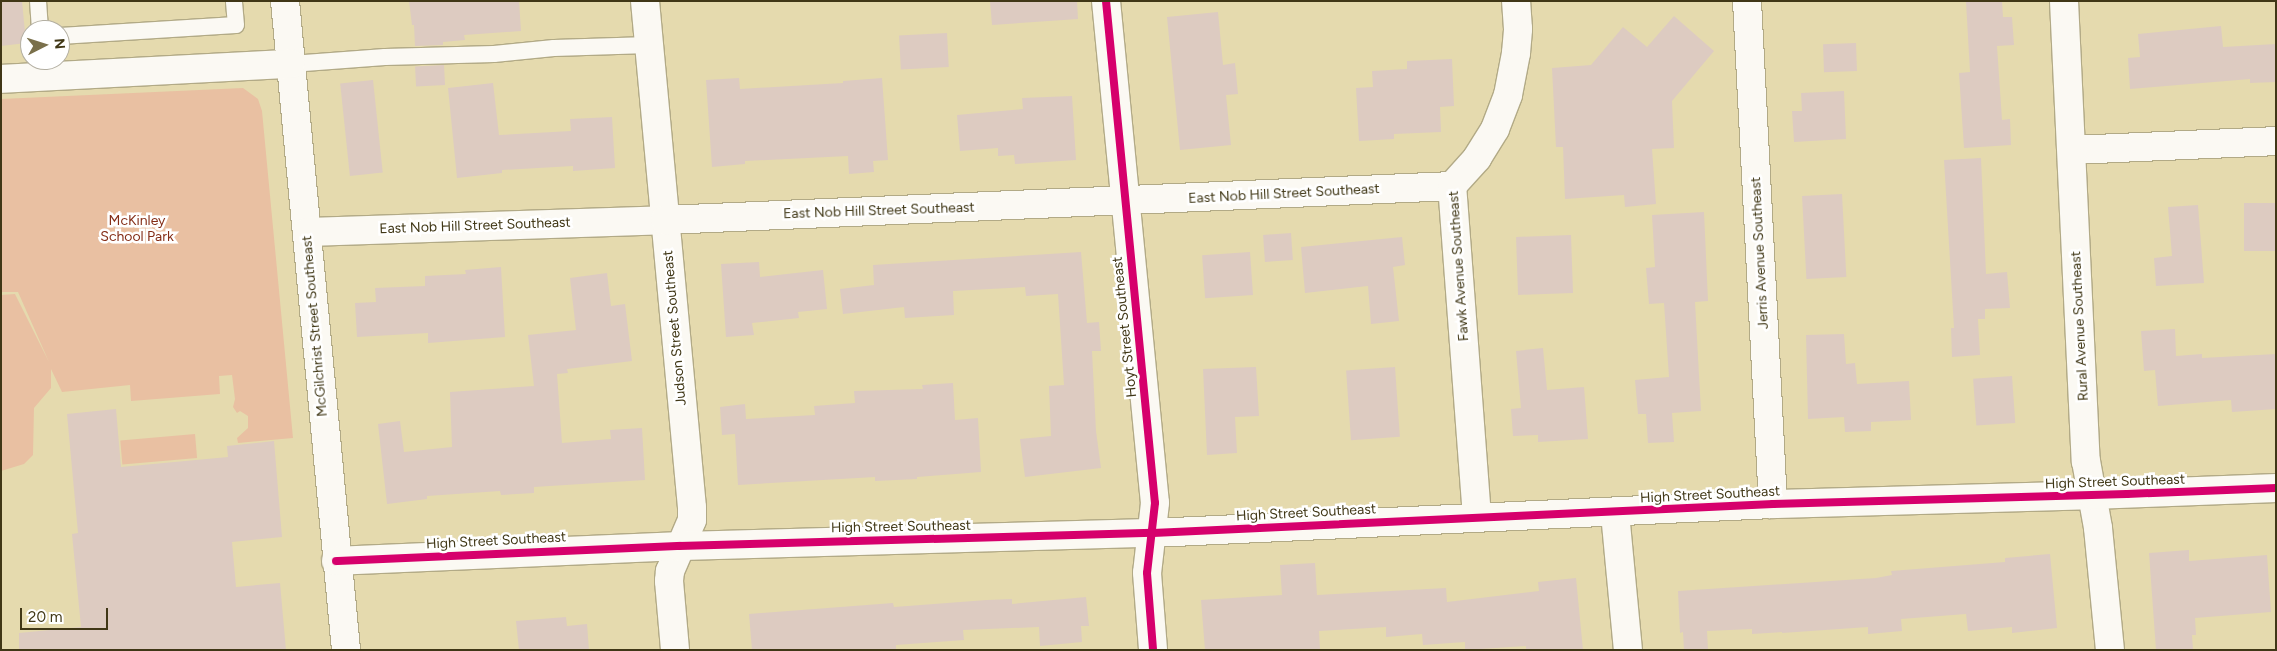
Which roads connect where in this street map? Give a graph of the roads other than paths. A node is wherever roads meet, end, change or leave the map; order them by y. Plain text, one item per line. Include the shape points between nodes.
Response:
1 (38, 1) edge
2 (234, 1) edge
3 (285, 1) edge
4 (645, 1) edge
5 (1106, 1) edge
6 (1516, 1) edge
7 (1747, 1) edge
8 (2064, 1) edge
9 (39, 20) edge
10 (70, 35) edge
11 (649, 45) junction
12 (291, 64) junction
13 (1, 79) edge
14 (2276, 141) edge
15 (2072, 150) junction
16 (1452, 186) junction
17 (1126, 201) junction
18 (665, 220) junction
19 (307, 232) junction
20 (2276, 488) edge
21 (2092, 495) junction
22 (1772, 504) junction
23 (1615, 513) junction
24 (1477, 517) junction
25 (1153, 534) junction
26 (679, 546) junction
27 (336, 561) junction
28 (346, 650) edge
29 (676, 650) edge
30 (1153, 650) edge
31 (1628, 650) edge
32 (2110, 650) edge

1 - 9 lane
2 - 10 lane via 236,25
3 - 12 street, McGilchrist Street Southeast
4 - 11 street, Judson Street Southeast
5 - 17 street, Hoyt Street Southeast
6 - 16 street, Fawk Avenue Southeast via 1516,53 1508,94 1495,129 1477,158
7 - 22 street, Jerris Avenue Southeast
8 - 15 street, Rural Avenue Southeast
11 - 12 lane
11 - 18 street, Judson Street Southeast
12 - 13 street
12 - 19 street, McGilchrist Street Southeast
14 - 15 street
15 - 21 street, Rural Avenue Southeast via 2086,461
16 - 17 street, East Nob Hill Street Southeast
16 - 24 street, Fawk Avenue Southeast
17 - 18 street, East Nob Hill Street Southeast
17 - 25 street, Hoyt Street Southeast via 1155,503
18 - 19 street, East Nob Hill Street Southeast
18 - 26 street, Judson Street Southeast via 692,508 692,520
19 - 27 street, McGilchrist Street Southeast
20 - 21 street, High Street Southeast
21 - 22 street, High Street Southeast
21 - 32 street, Rural Avenue Southeast
22 - 23 street, High Street Southeast
23 - 24 street, High Street Southeast
23 - 31 street
24 - 25 street, High Street Southeast
25 - 26 street, High Street Southeast
25 - 30 street, Hoyt Street Southeast via 1147,573
26 - 27 street, High Street Southeast
26 - 29 street, Judson Street Southeast via 669,581
27 - 28 street, McGilchrist Street Southeast

